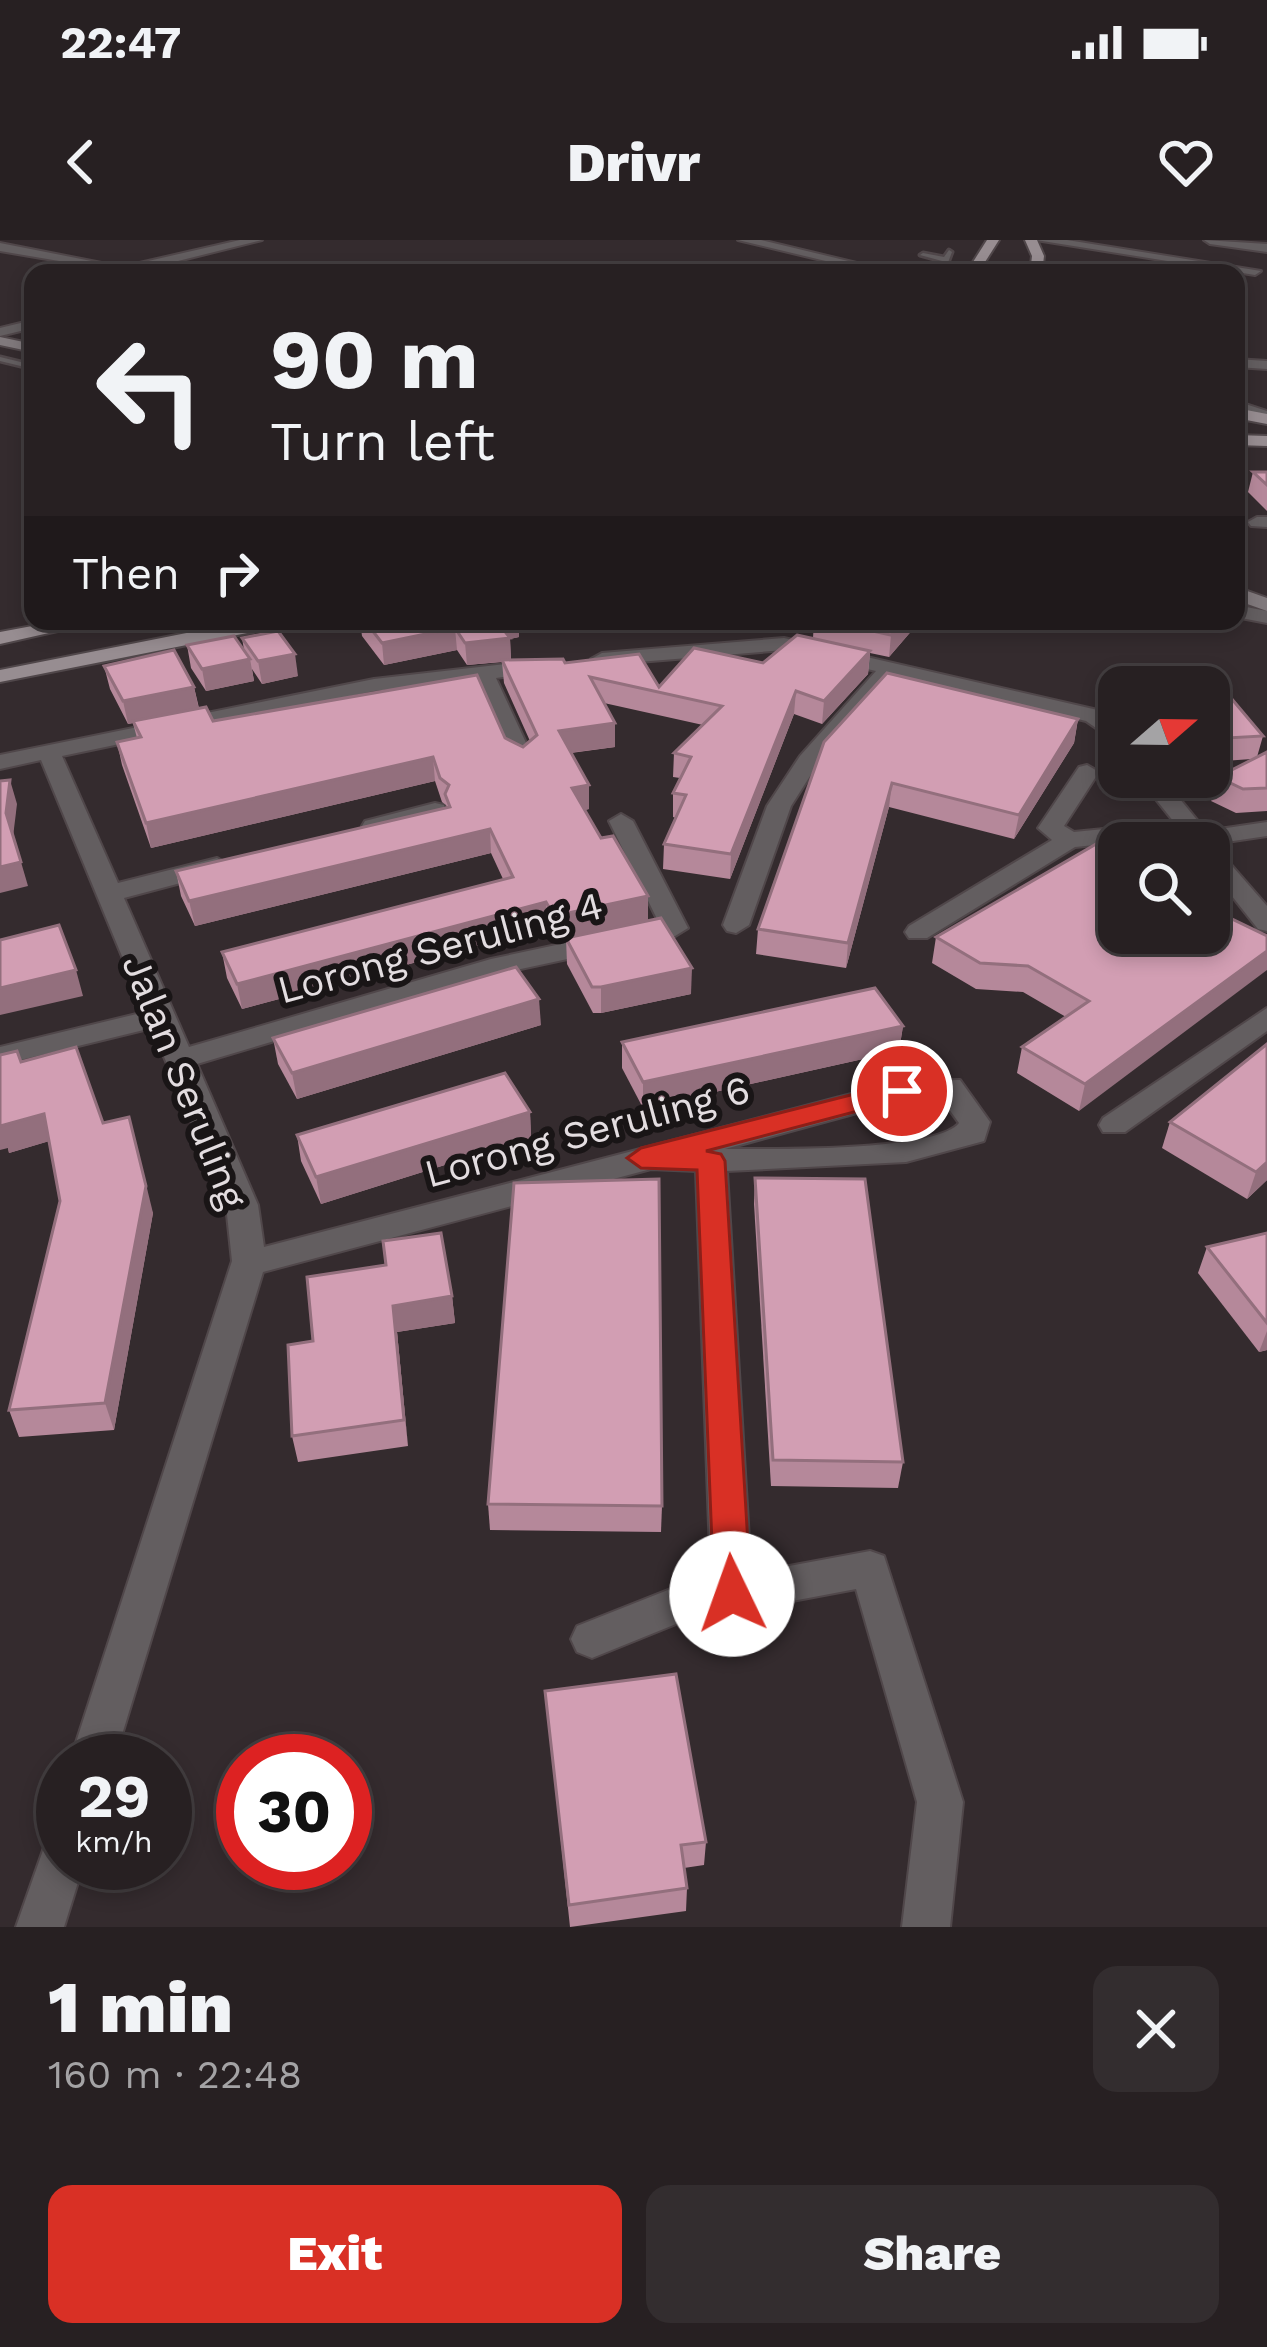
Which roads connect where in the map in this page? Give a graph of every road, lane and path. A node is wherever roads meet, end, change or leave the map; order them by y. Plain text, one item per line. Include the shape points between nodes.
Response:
1 (256, 240) edge
2 (744, 240) edge
3 (1042, 240) edge
4 (1067, 242) edge
5 (1203, 242) edge
6 (0, 247) edge
7 (1267, 248) edge
8 (923, 256) dead end
9 (1154, 256) junction
10 (85, 264) edge
11 (158, 264) edge
12 (850, 264) edge
13 (943, 264) edge
14 (1143, 264) edge
15 (1192, 264) edge
16 (1221, 264) edge
17 (43, 630) edge
18 (172, 630) edge
19 (233, 630) edge
20 (0, 638) edge
21 (0, 664) edge
22 (891, 668) junction
23 (483, 673) junction
24 (0, 676) edge
25 (1098, 719) edge
26 (49, 752) junction
27 (522, 760) edge
28 (0, 762) edge
29 (1087, 772) dead end
30 (1167, 798) edge
31 (435, 810) edge
32 (620, 821) dead end
33 (1186, 822) edge
34 (1267, 829) edge
35 (348, 832) edge
36 (1230, 835) edge
37 (1069, 840) junction
38 (1098, 840) edge
39 (238, 860) edge
40 (1230, 877) edge
41 (107, 894) junction
42 (1267, 923) edge
43 (736, 925) dead end
44 (918, 932) dead end
45 (160, 1017) junction
46 (1267, 1017) edge
47 (0, 1056) edge
48 (180, 1059) junction
49 (1114, 1125) dead end
50 (641, 1158) junction
51 (711, 1161) junction
52 (249, 1262) junction
53 (732, 1594) junction
54 (592, 1640) dead end
55 (100, 1734) edge
56 (52, 1890) edge
57 (40, 1927) edge
58 (926, 1927) edge

1 - 11 street
2 - 12 street
3 - 4 street
4 - 9 street
5 - 7 street
5 - 16 street via 1236,251
6 - 10 street
8 - 13 lane via 946,256
9 - 14 street
9 - 15 street
17 - 20 main road
18 - 21 main road
19 - 24 main road
22 - 23 street via 784,644
22 - 25 street
22 - 43 street via 779,806
23 - 26 street via 374,685
23 - 27 street
26 - 28 street
26 - 41 street, Jalan Seruling
29 - 37 street via 1050,828
30 - 33 street
31 - 35 street
32 - 48 street, Lorong Seruling 4 via 675,928 501,965
34 - 36 street
37 - 38 street
37 - 44 street
39 - 41 street
40 - 42 street
41 - 45 street, Jalan Seruling
45 - 47 street
45 - 48 street, Jalan Seruling
46 - 49 street
48 - 52 street, Jalan Seruling via 242,1205
50 - 51 street
50 - 51 street, Lorong Seruling 6 via 902,1091 949,1087 975,1121 973,1135 920,1151
50 - 52 street, Lorong Seruling 6
51 - 53 street
52 - 55 street, Jalan Seruling
53 - 54 street via 678,1604
53 - 58 street via 870,1569 940,1802
56 - 57 street

